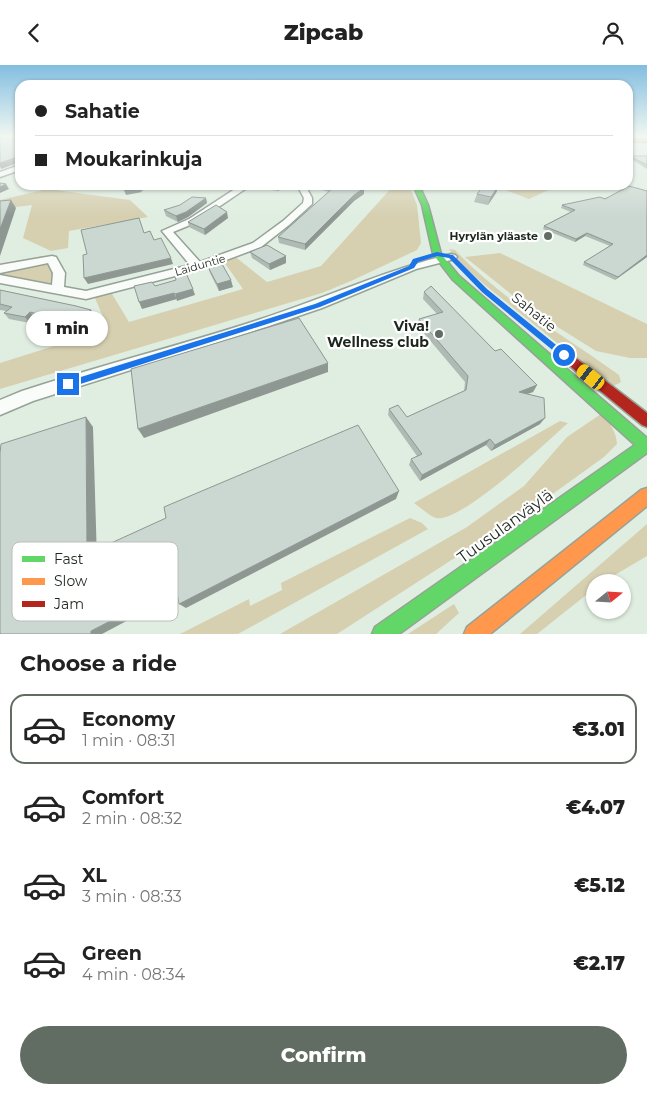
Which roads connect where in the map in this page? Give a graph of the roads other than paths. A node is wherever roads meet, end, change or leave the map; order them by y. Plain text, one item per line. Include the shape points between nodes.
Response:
1 (15, 169) edge
2 (0, 175) edge
3 (239, 190) edge
4 (304, 190) edge
5 (418, 190) edge
6 (443, 257) junction
7 (198, 267) junction
8 (412, 267) junction
9 (0, 269) edge
10 (456, 278) junction
11 (0, 279) edge
12 (58, 290) junction
13 (536, 333) dead end
14 (558, 350) dead end
15 (0, 408) edge
16 (647, 421) edge
17 (646, 446) edge
18 (647, 496) edge
19 (382, 634) edge
20 (474, 634) edge

1 - 2 street
3 - 7 street via 192,221 167,231
4 - 7 street, Laiduntie via 307,204 257,245
5 - 6 street, Sahatie
6 - 8 street
6 - 10 street, Sahatie
6 - 13 street, Sahatie
7 - 12 street, Laiduntie via 86,295
8 - 10 street via 434,269
8 - 15 street via 282,317 28,395
9 - 12 street via 52,259 59,273
10 - 17 street, Sahatie
11 - 12 street, Laiduntie
14 - 16 street, Sahatie
17 - 19 street, Tuusulanväylä
18 - 20 street

